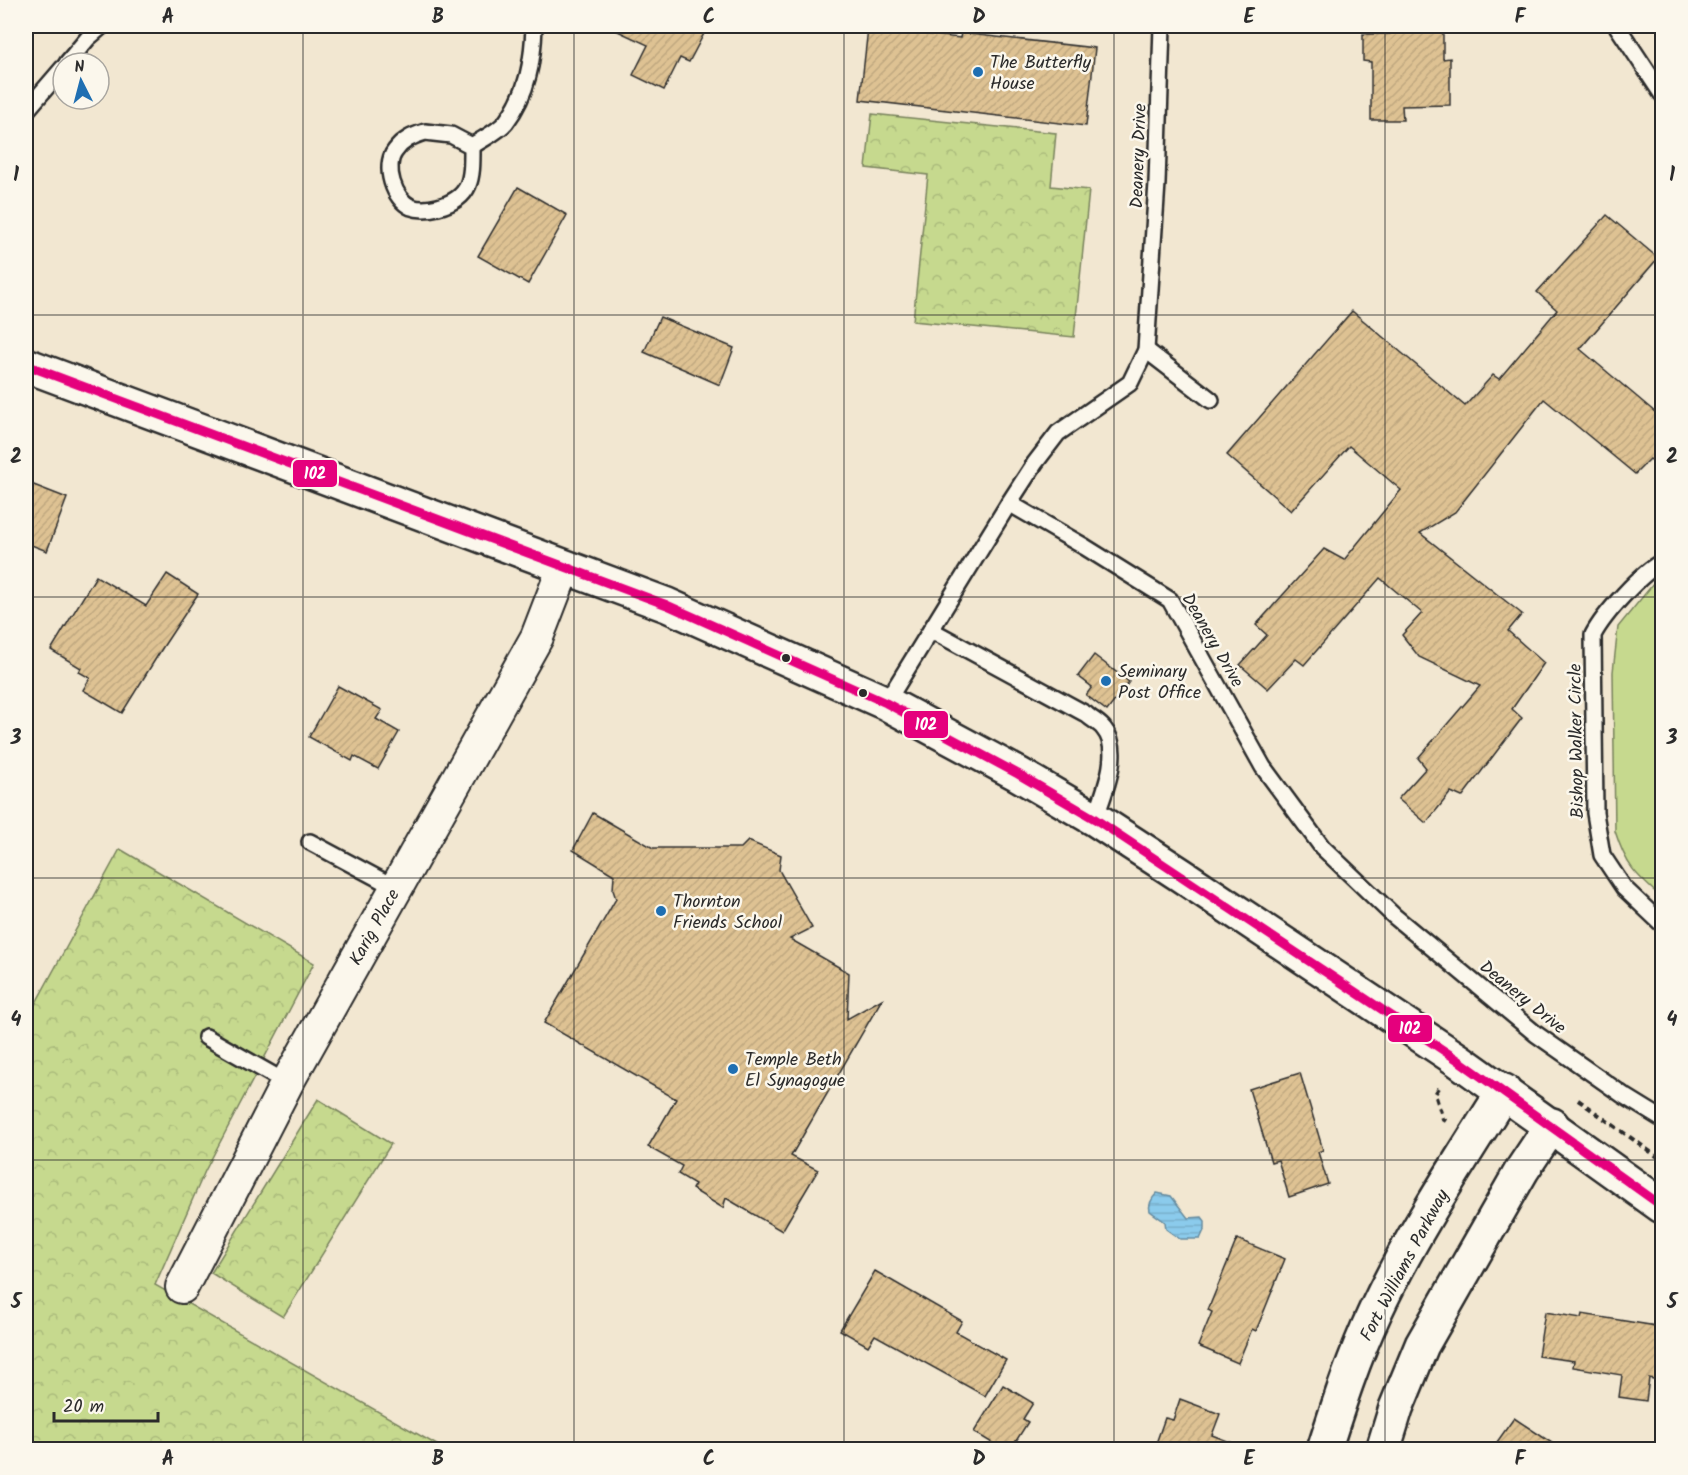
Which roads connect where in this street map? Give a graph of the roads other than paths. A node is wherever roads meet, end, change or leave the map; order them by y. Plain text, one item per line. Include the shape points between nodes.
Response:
1 (102, 26) edge
2 (534, 26) edge
3 (1162, 26) edge
4 (1617, 26) edge
5 (78, 51) edge
6 (51, 82) edge
7 (1662, 94) edge
8 (26, 111) edge
9 (472, 146) junction
10 (1146, 350) junction
11 (26, 365) edge
12 (1211, 400) dead end
13 (1009, 503) junction
14 (1662, 562) edge
15 (564, 567) junction
16 (931, 630) junction
17 (886, 703) junction
18 (1095, 819) junction
19 (310, 842) dead end
20 (396, 888) junction
21 (1662, 924) edge
22 (206, 1037) dead end
23 (287, 1083) junction
24 (1504, 1091) junction
25 (1662, 1119) edge
26 (1552, 1125) junction
27 (1662, 1206) edge
28 (182, 1287) dead end
29 (1324, 1449) edge
30 (1383, 1449) edge

1 - 5 lane
2 - 9 lane via 531,68 524,91 505,123
3 - 10 lane, Deanery Drive
4 - 7 lane
6 - 8 lane
9 - 9 lane via 451,135 425,132 406,139 392,153 390,175 396,195 411,207 429,209 453,203 468,189
10 - 12 lane
10 - 13 lane, Deanery Drive via 1130,384 1058,433
11 - 15 main road
13 - 16 lane
13 - 25 lane, Deanery Drive via 1170,600 1263,767 1322,847 1394,916 1536,1034
14 - 21 lane, Bishop Walker Circle via 1651,568 1600,622 1593,635 1595,813 1602,855 1624,888
15 - 17 main road via 708,622
15 - 20 street, Karig Place via 537,637
16 - 17 lane
16 - 18 lane via 1086,714 1105,729 1112,766
17 - 18 main road
18 - 24 main road
19 - 20 lane
20 - 23 street, Karig Place
22 - 23 lane
23 - 28 street, Karig Place
24 - 26 main road
24 - 29 main road, Fort Williams Parkway via 1423,1222 1375,1312 1342,1391
26 - 27 main road
26 - 30 main road via 1422,1344

